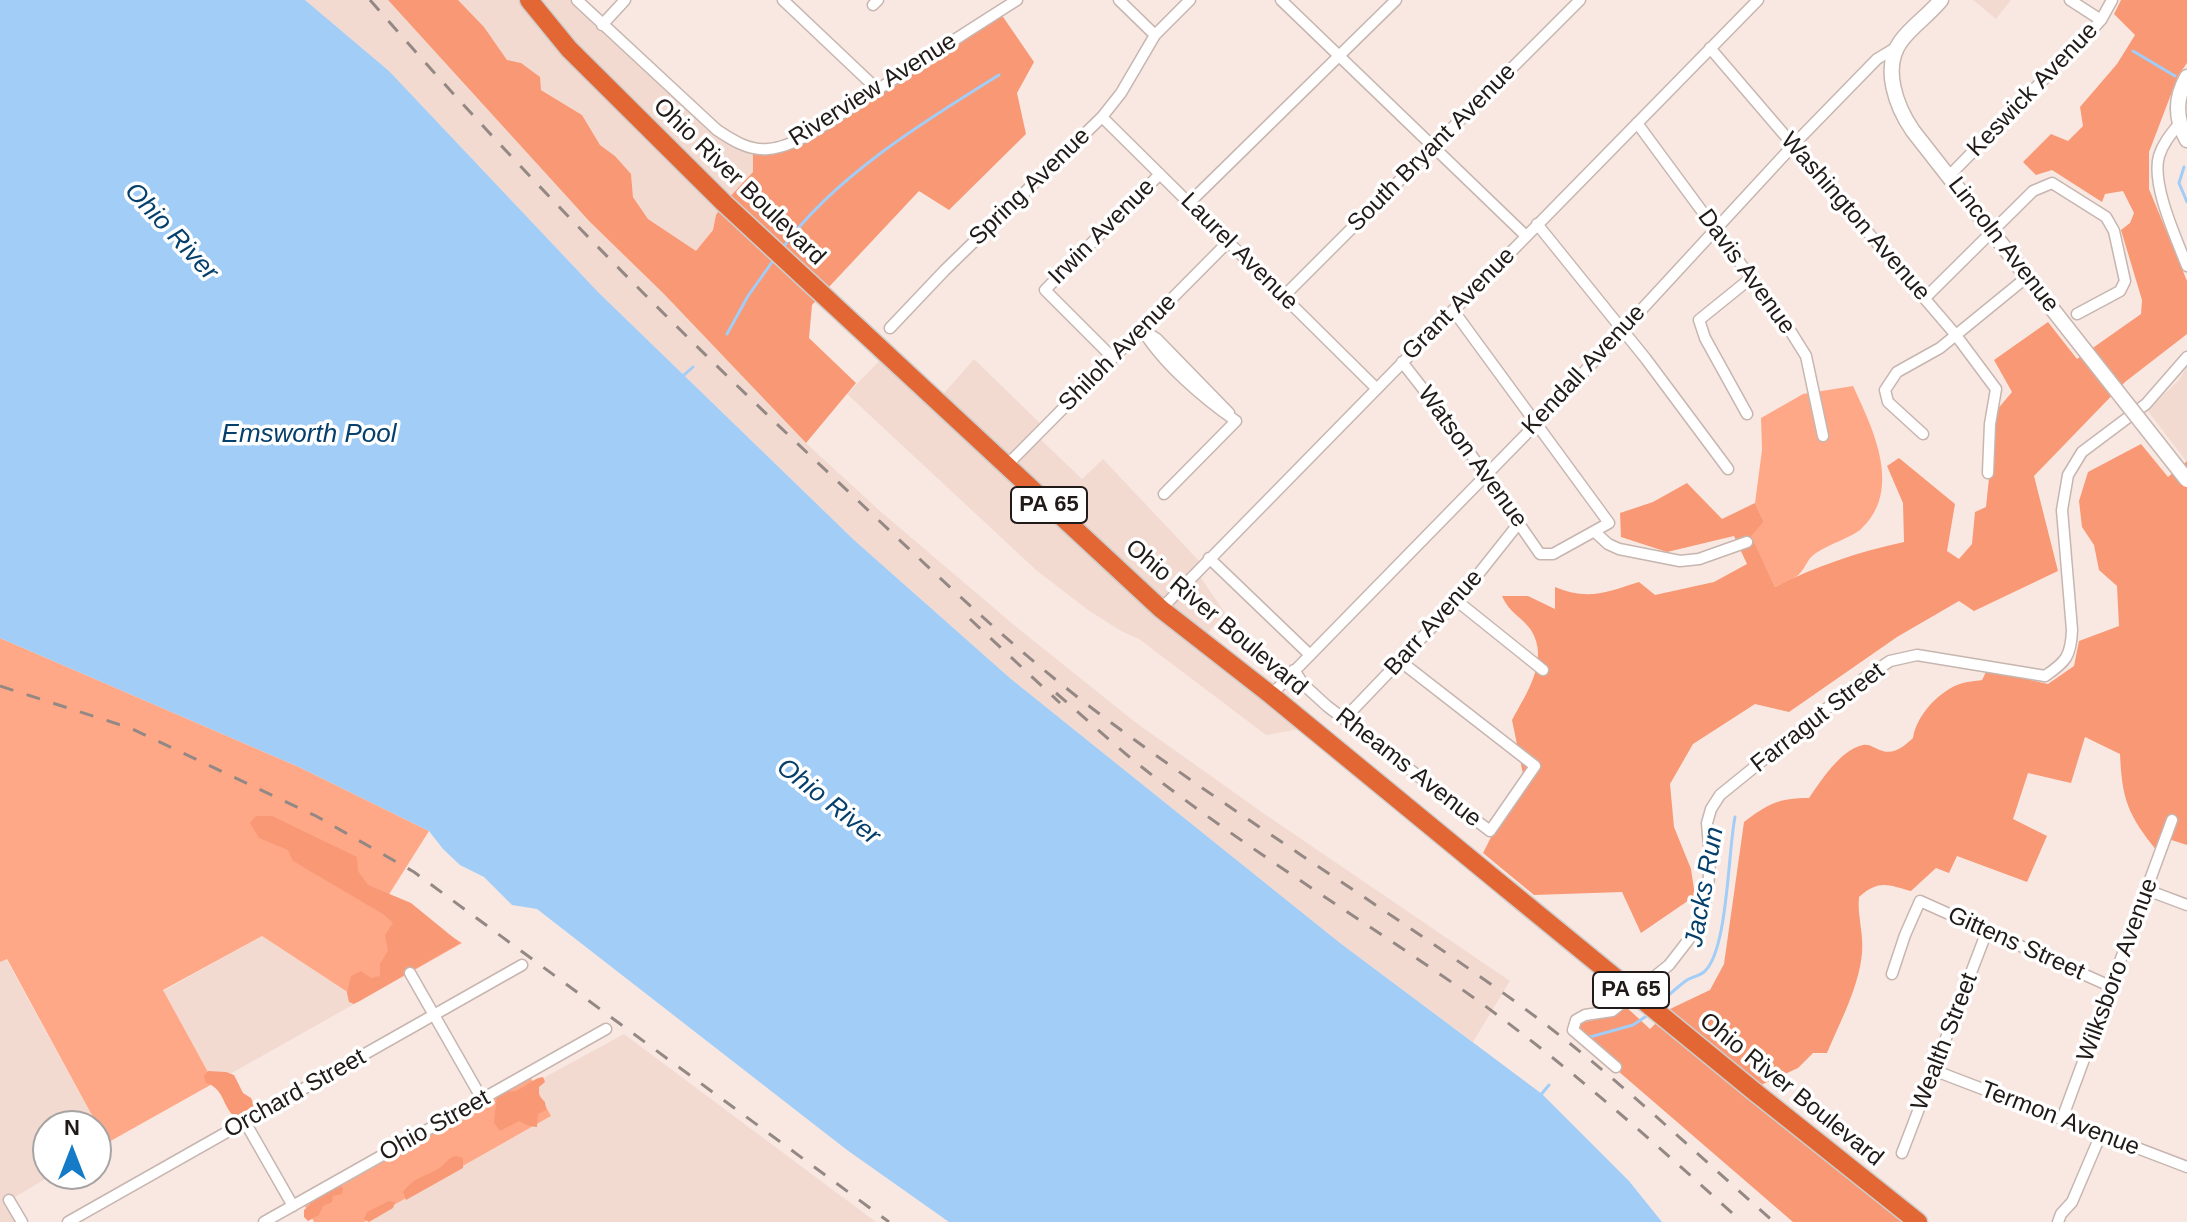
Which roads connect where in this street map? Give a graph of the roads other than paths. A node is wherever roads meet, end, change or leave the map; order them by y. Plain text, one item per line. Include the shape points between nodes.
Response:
1 (529, 0) edge
2 (577, 0) edge
3 (625, 0) edge
4 (783, 0) edge
5 (1017, 0) edge
6 (1119, 0) edge
7 (1190, 0) edge
8 (1281, 0) edge
9 (1396, 0) edge
10 (1580, 0) edge
11 (1758, 0) edge
12 (1941, 0) edge
13 (2070, 0) edge
14 (2112, 0) edge
15 (2101, 20) junction
16 (602, 25) junction
17 (1155, 35) junction
18 (1897, 47) junction
19 (1710, 48) junction
20 (1338, 56) junction
21 (2187, 77) edge
22 (878, 90) junction
23 (1102, 117) junction
24 (1637, 123) junction
25 (2179, 124) junction
26 (2187, 140) edge
27 (1793, 145) junction
28 (1432, 148) junction
29 (1160, 174) junction
30 (1949, 176) junction
31 (1189, 203) junction
32 (1537, 224) junction
33 (1714, 229) junction
34 (1991, 231) junction
35 (1526, 236) junction
36 (1228, 242) junction
37 (2187, 266) edge
38 (2027, 277) junction
39 (1751, 278) junction
40 (1284, 296) junction
41 (1925, 298) junction
42 (1453, 310) junction
43 (2077, 314) dead end
44 (890, 328) dead end
45 (1142, 329) junction
46 (1622, 330) junction
47 (1955, 334) junction
48 (2187, 357) edge
49 (1113, 358) junction
50 (1402, 362) junction
51 (1376, 388) junction
52 (1747, 414) dead end
53 (1536, 424) junction
54 (1923, 434) dead end
55 (1823, 436) dead end
56 (1007, 465) junction
57 (1728, 469) dead end
58 (1988, 473) dead end
59 (1486, 474) junction
60 (2187, 480) edge
61 (1164, 494) dead end
62 (1519, 523) junction
63 (1595, 532) junction
64 (1747, 542) dead end
65 (1209, 558) junction
66 (1457, 601) junction
67 (1161, 609) junction
68 (1309, 654) junction
69 (1400, 661) junction
70 (1294, 670) junction
71 (1543, 670) dead end
72 (1271, 695) junction
73 (1345, 718) junction
74 (2172, 820) dead end
75 (2147, 890) junction
76 (2187, 905) edge
77 (1987, 931) junction
78 (522, 965) dead end
79 (410, 973) dead end
80 (1892, 974) dead end
81 (2112, 987) junction
82 (435, 1015) junction
83 (606, 1029) dead end
84 (1616, 1067) dead end
85 (1933, 1070) junction
86 (482, 1099) junction
87 (2062, 1119) junction
88 (245, 1122) junction
89 (2101, 1134) junction
90 (1902, 1153) dead end
91 (2187, 1167) edge
92 (9, 1200) dead end
93 (293, 1206) junction
94 (22, 1222) edge
95 (68, 1222) edge
96 (264, 1222) edge
97 (1918, 1222) edge
98 (2058, 1222) edge

1 - 56 highway, Ohio River Boulevard / PA 65 via 569,49 724,203
2 - 16 street, Riverview Avenue
3 - 16 street
4 - 22 street
5 - 22 street, Riverview Avenue
6 - 17 street
7 - 17 street, Spring Avenue
8 - 20 street
9 - 20 street
10 - 28 street, South Bryant Avenue
11 - 19 street, Grant Avenue
12 - 18 street
13 - 15 street
14 - 15 street, Keswick Avenue
15 - 30 street, Keswick Avenue
16 - 22 street, Riverview Avenue via 717,130 753,148 784,145
17 - 23 street, Spring Avenue
18 - 27 street, Kendall Avenue via 1877,59
18 - 30 street, Lincoln Avenue via 1893,71 1898,105
19 - 24 street, Grant Avenue
19 - 27 street, Washington Avenue
20 - 28 street
20 - 31 street
21 - 25 street via 2179,96
23 - 29 street, Laurel Avenue
23 - 44 street, Spring Avenue
24 - 32 street, Grant Avenue
24 - 33 street, Davis Avenue
25 - 26 street
25 - 37 street via 2162,147 2157,165 2166,210
27 - 33 street, Kendall Avenue
27 - 41 street, Washington Avenue
28 - 35 street
28 - 40 street, South Bryant Avenue
29 - 31 street, Laurel Avenue
29 - 49 street, Irwin Avenue via 1045,290
30 - 34 street, Lincoln Avenue
31 - 36 street, Laurel Avenue
32 - 35 street, Grant Avenue
32 - 46 street
33 - 39 street, Davis Avenue
33 - 46 street, Kendall Avenue
34 - 38 street, Lincoln Avenue
34 - 41 street
34 - 43 street via 2047,183 2106,217 2114,231 2124,284
35 - 42 street, Grant Avenue
36 - 40 street, Laurel Avenue
36 - 45 street, Shiloh Avenue
38 - 47 street
38 - 60 street, Lincoln Avenue, bridge
39 - 52 street via 1699,320
39 - 55 street, Davis Avenue via 1806,356
40 - 51 street, Laurel Avenue
41 - 47 street, Washington Avenue
42 - 50 street, Grant Avenue
42 - 53 street
45 - 49 street, Shiloh Avenue
45 - 61 street via 1236,421
46 - 53 street, Kendall Avenue
46 - 57 street
47 - 54 street via 1897,372 1885,390 1888,402
47 - 58 street, Washington Avenue via 1996,389
48 - 84 street, Farragut Street via 2146,404 2082,452 2068,475 2062,510 2072,630 2065,662 2045,676 1917,655 1890,661 1720,795 1707,823 1708,891 1700,925 1669,965 1612,1011 1576,1020 1573,1030 1579,1038
49 - 56 street, Shiloh Avenue
50 - 51 street, Grant Avenue
50 - 59 street, Watson Avenue
51 - 65 street, Grant Avenue
53 - 59 street, Kendall Avenue
53 - 63 street via 1609,523
56 - 67 highway, Ohio River Boulevard / PA 65
59 - 62 street, Watson Avenue
59 - 68 street, Kendall Avenue
62 - 63 street, Watson Avenue via 1540,554 1553,554
62 - 66 street, Barr Avenue
63 - 64 street via 1619,549 1680,561
65 - 67 street, Grant Avenue
65 - 68 street
66 - 69 street, Barr Avenue
66 - 71 street
67 - 72 highway, Ohio River Boulevard / PA 65
68 - 70 street, Kendall Avenue
69 - 73 street, Barr Avenue
69 - 73 street, Rheams Avenue via 1535,766 1490,831
70 - 72 street, Kendall Avenue
70 - 73 street, Rheams Avenue via 1304,685
72 - 97 highway, Ohio River Boulevard / PA 65, bridge
74 - 75 street, Wilksboro Avenue
75 - 76 street
75 - 81 street, Wilksboro Avenue
77 - 80 street, Gittens Street via 1920,901
77 - 81 street, Gittens Street
77 - 85 street, Wealth Street
78 - 82 street, Orchard Street
79 - 82 street
81 - 87 street, Wilksboro Avenue
82 - 86 street
82 - 88 street, Orchard Street
83 - 86 street, Ohio Street
85 - 87 street, Termon Avenue
85 - 90 street, Wealth Street
86 - 93 street, Ohio Street
87 - 89 street, Termon Avenue
88 - 93 street
88 - 95 street, Orchard Street
89 - 91 street, Termon Avenue
89 - 98 street
92 - 94 street
93 - 96 street, Ohio Street

